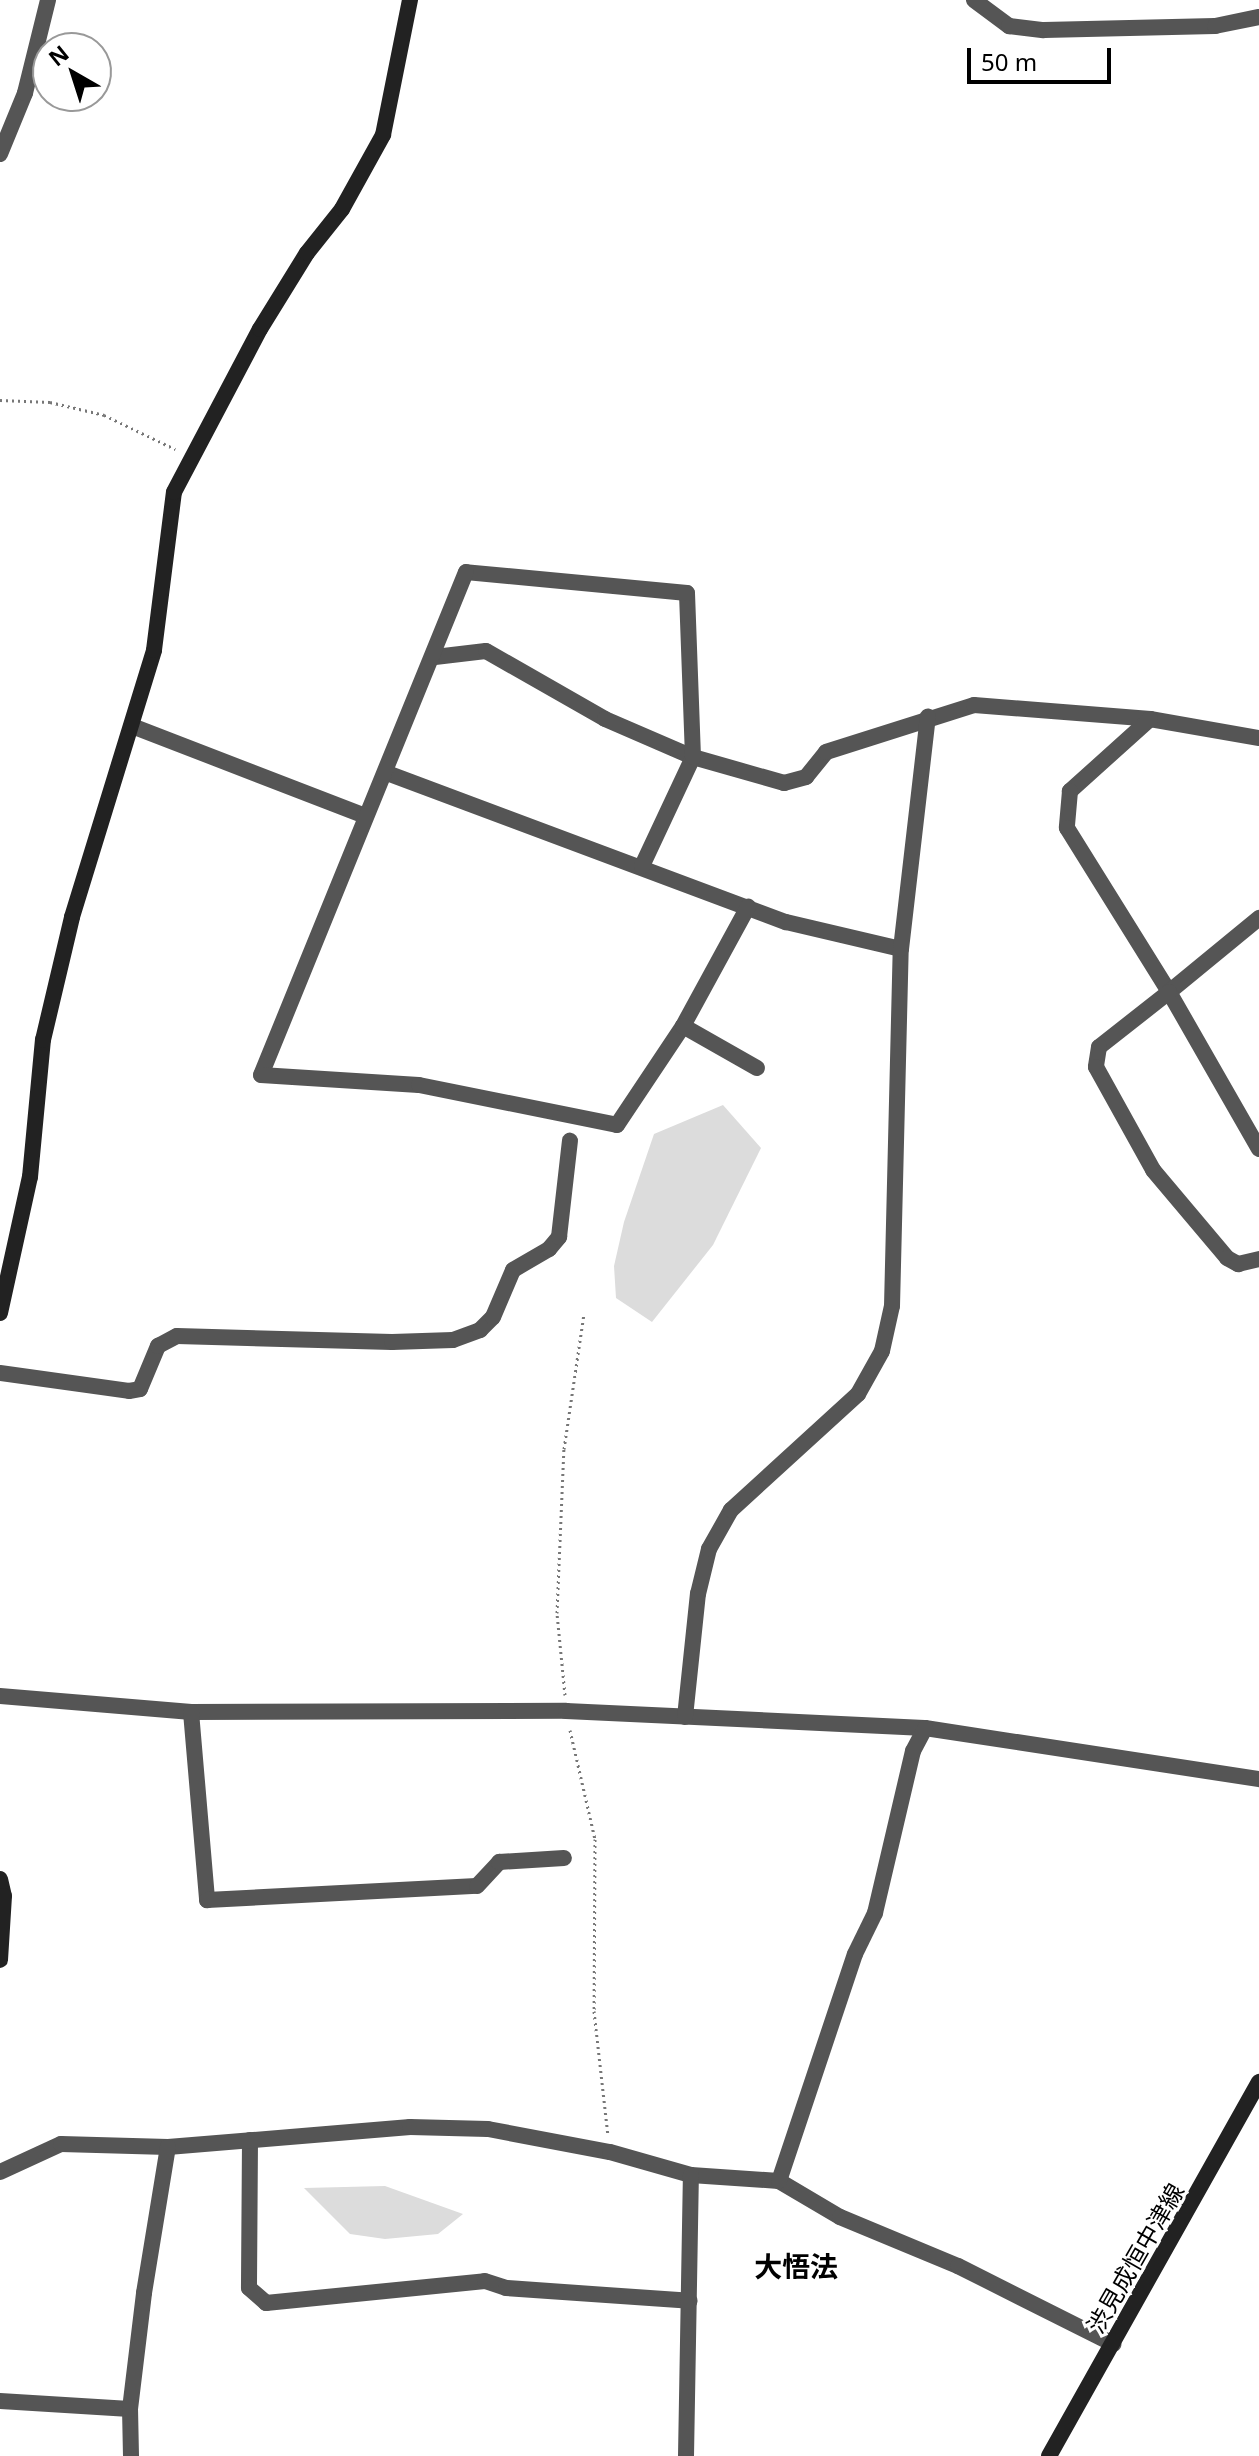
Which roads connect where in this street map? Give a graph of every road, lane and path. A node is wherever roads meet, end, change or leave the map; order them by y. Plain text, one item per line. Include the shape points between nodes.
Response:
1 (48, 0) edge
2 (410, 0) edge
3 (974, 0) edge
4 (1259, 17) edge
5 (0, 154) edge
6 (0, 400) edge
7 (190, 456) junction
8 (435, 657) junction
9 (928, 717) junction
10 (1150, 719) junction
11 (132, 726) junction
12 (1259, 738) edge
13 (693, 757) junction
14 (387, 773) junction
15 (365, 816) junction
16 (642, 866) junction
17 (748, 907) junction
18 (1259, 918) edge
19 (901, 949) junction
20 (1169, 992) junction
21 (683, 1026) junction
22 (757, 1068) dead end
23 (570, 1141) dead end
24 (1259, 1149) edge
25 (1259, 1259) edge
26 (0, 1313) edge
27 (584, 1313) dead end
28 (0, 1373) edge
29 (0, 1696) edge
30 (566, 1711) junction
31 (191, 1712) junction
32 (685, 1717) junction
33 (925, 1728) junction
34 (1259, 1779) edge
35 (564, 1858) dead end
36 (0, 1879) edge
37 (0, 1960) edge
38 (1259, 2082) edge
39 (250, 2140) junction
40 (168, 2147) junction
41 (610, 2152) junction
42 (0, 2172) edge
43 (691, 2175) junction
44 (779, 2181) junction
45 (690, 2301) junction
46 (1113, 2344) junction
47 (0, 2401) edge
48 (130, 2409) junction
49 (131, 2456) edge
50 (686, 2456) edge
51 (1049, 2456) edge

1 - 5 street via 25,93
2 - 7 street via 383,135 342,209 307,253 260,329
3 - 4 street via 1009,26 1044,30 1215,26
6 - 7 path via 50,402 104,415
7 - 11 street via 174,492 154,650
8 - 13 street via 486,651 605,719
8 - 13 street via 466,572 687,593
8 - 14 street
9 - 10 street via 974,705
9 - 13 street via 826,752 806,777 784,783
9 - 19 street
10 - 12 street
10 - 20 street via 1070,791 1065,813 1067,828
11 - 15 street
11 - 26 street via 72,917 43,1040 30,1177
13 - 16 street
14 - 15 street
14 - 16 street
15 - 21 street via 340,892 261,1075 419,1085 617,1125
16 - 17 street
17 - 19 street via 786,922
17 - 21 street
18 - 20 street
19 - 32 street via 892,1306 882,1351 858,1394 833,1423 731,1510 709,1549 698,1594
20 - 24 street
20 - 25 street via 1099,1047 1096,1067 1153,1170 1202,1232 1238,1264
21 - 22 street
23 - 28 street via 559,1237 513,1270 493,1317 480,1330 453,1340 392,1342 177,1336 158,1346 140,1389 129,1391
27 - 30 path via 564,1449 557,1613
29 - 31 street
30 - 31 street
30 - 32 street
30 - 41 path via 595,1839 594,2011
31 - 35 street via 207,1900 477,1886 499,1862
32 - 33 street
33 - 34 street
33 - 44 street via 896,1811 875,1913 855,1954
36 - 37 street
38 - 46 street, 渋見成恒中津線
39 - 40 street
39 - 41 street via 410,2127 488,2129
39 - 45 street via 249,2288 266,2303 485,2281 506,2288
40 - 42 street via 61,2144
40 - 48 street
41 - 43 street
43 - 44 street
43 - 45 street
44 - 46 street via 840,2217 958,2266
45 - 50 street
46 - 51 street, 渋見成恒中津線
47 - 48 street
48 - 49 street

